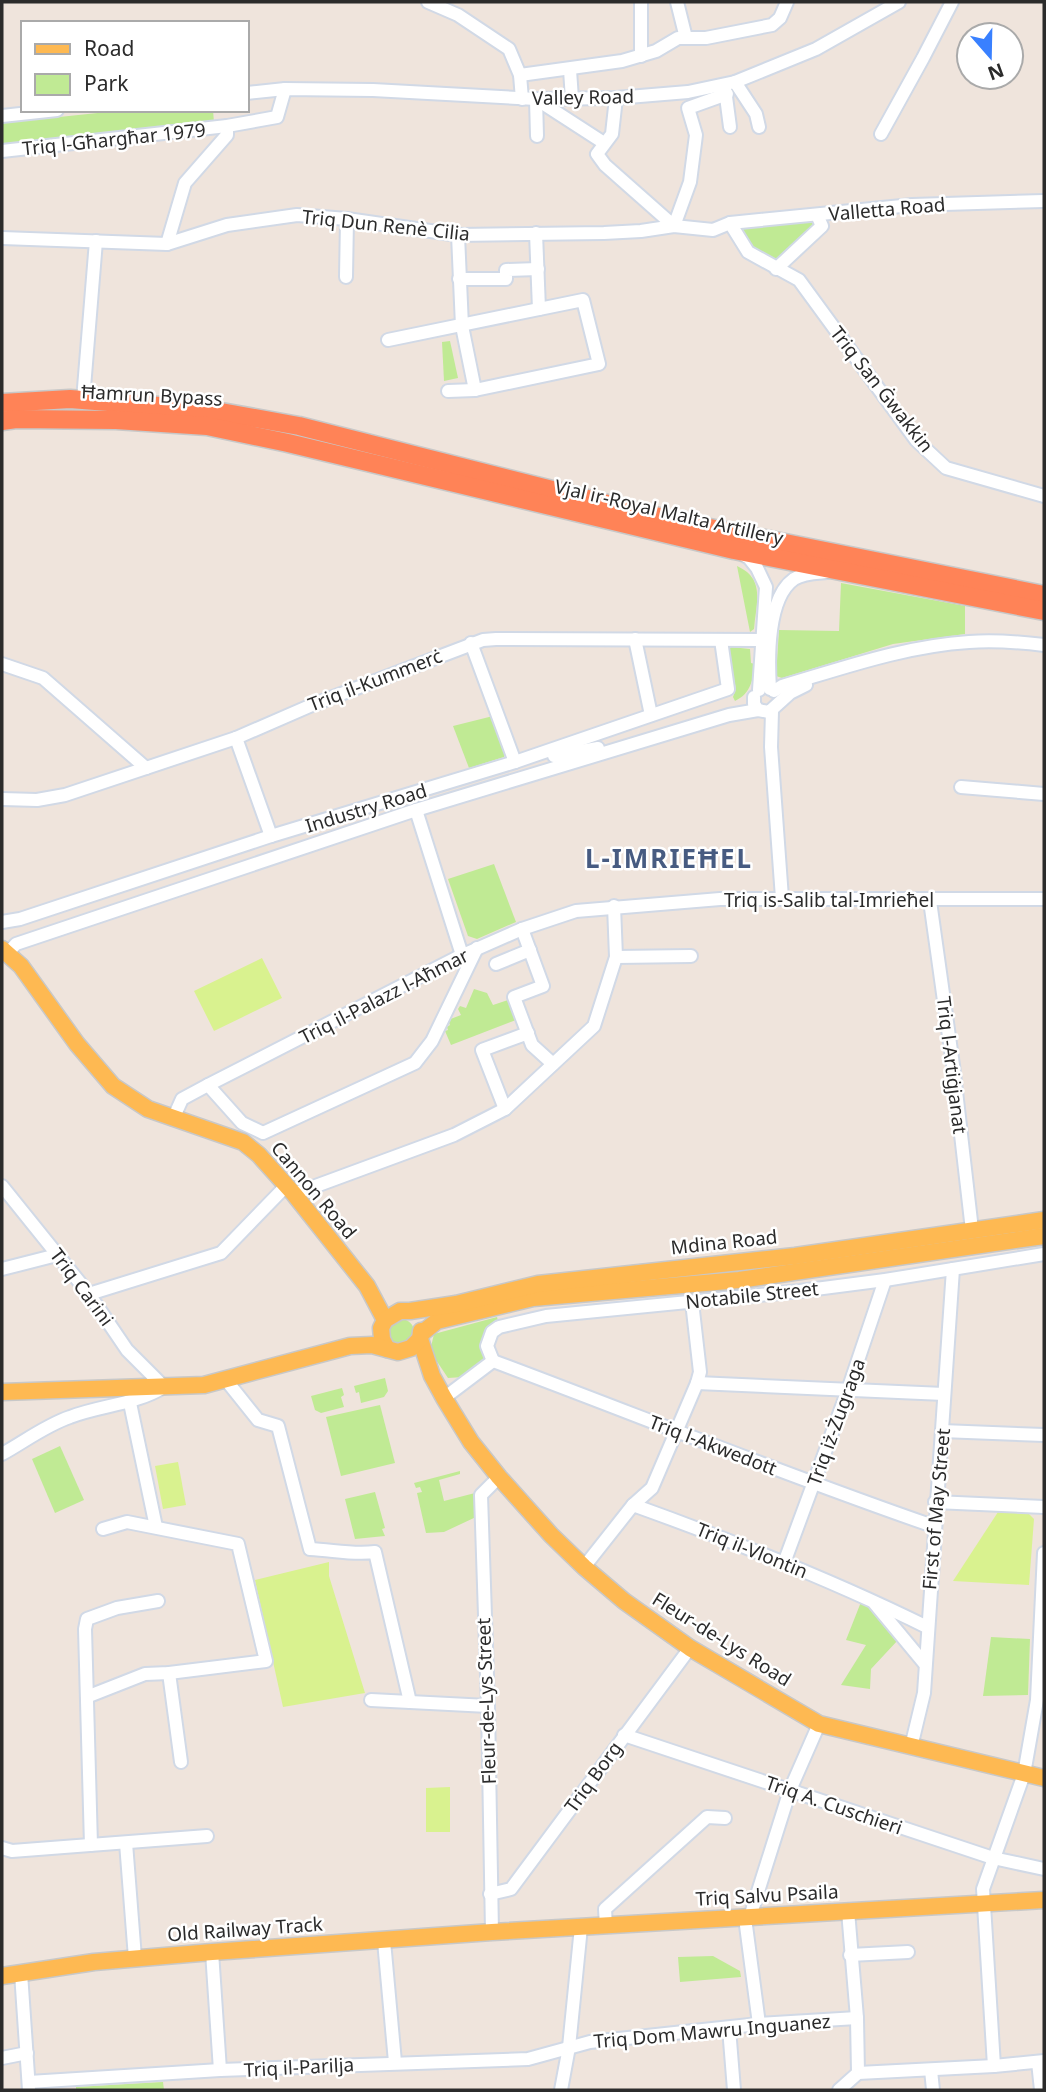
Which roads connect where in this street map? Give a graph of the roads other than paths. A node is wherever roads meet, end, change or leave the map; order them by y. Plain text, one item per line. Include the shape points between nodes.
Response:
1 (428, 2) edge
2 (641, 2) edge
3 (677, 2) edge
4 (787, 2) edge
5 (952, 2) edge
6 (894, 3) edge
7 (686, 38) junction
8 (641, 56) junction
9 (570, 70) junction
10 (520, 75) junction
11 (728, 87) junction
12 (285, 89) junction
13 (248, 93) edge
14 (616, 98) junction
15 (522, 99) junction
16 (536, 99) junction
17 (572, 99) junction
18 (41, 112) edge
19 (2, 117) edge
20 (227, 126) junction
21 (730, 127) dead end
22 (760, 127) dead end
23 (881, 134) dead end
24 (537, 136) dead end
25 (604, 143) junction
26 (2, 151) edge
27 (1044, 201) edge
28 (817, 215) junction
29 (347, 219) junction
30 (730, 223) junction
31 (674, 226) junction
32 (536, 233) junction
33 (458, 235) junction
34 (2, 238) edge
35 (96, 241) junction
36 (167, 244) junction
37 (538, 269) junction
38 (776, 269) junction
39 (346, 277) dead end
40 (459, 279) junction
41 (539, 309) junction
42 (462, 326) junction
43 (388, 340) dead end
44 (475, 390) junction
45 (448, 391) dead end
46 (83, 400) junction
47 (2, 403) edge
48 (2, 414) edge
49 (116, 416) junction
50 (2, 421) edge
51 (299, 426) junction
52 (2, 432) edge
53 (288, 443) junction
54 (1044, 496) edge
55 (734, 550) junction
56 (837, 571) junction
57 (1044, 595) edge
58 (1044, 611) edge
59 (635, 639) junction
60 (721, 640) junction
61 (762, 640) junction
62 (471, 643) junction
63 (1044, 645) edge
64 (2, 664) edge
65 (766, 700) junction
66 (651, 715) junction
67 (236, 738) junction
68 (652, 738) junction
69 (515, 762) junction
70 (146, 768) junction
71 (961, 787) dead end
72 (1044, 794) edge
73 (2, 799) edge
74 (416, 810) junction
75 (271, 836) junction
76 (782, 898) junction
77 (1044, 899) edge
78 (930, 901) junction
79 (614, 906) junction
80 (2, 922) edge
81 (522, 929) junction
82 (477, 948) junction
83 (530, 950) junction
84 (3, 951) edge
85 (462, 955) junction
86 (691, 956) dead end
87 (616, 957) junction
88 (496, 964) dead end
89 (528, 1033) junction
90 (553, 1064) junction
91 (208, 1085) junction
92 (505, 1109) junction
93 (173, 1119) junction
94 (2, 1186) edge
95 (290, 1190) junction
96 (1044, 1220) edge
97 (972, 1230) junction
98 (1044, 1236) edge
99 (1044, 1254) edge
100 (57, 1255) junction
101 (2, 1269) edge
102 (953, 1269) junction
103 (886, 1280) junction
104 (367, 1286) junction
105 (89, 1294) junction
106 (692, 1301) junction
107 (405, 1311) junction
108 (383, 1324) junction
109 (421, 1336) junction
110 (350, 1346) junction
111 (393, 1351) junction
112 (493, 1361) junction
113 (432, 1376) junction
114 (226, 1380) junction
115 (696, 1383) junction
116 (164, 1387) junction
117 (848, 1390) junction
118 (2, 1392) edge
119 (944, 1394) junction
120 (444, 1398) junction
121 (130, 1402) junction
122 (677, 1430) junction
123 (942, 1431) junction
124 (1044, 1435) edge
125 (2, 1454) edge
126 (499, 1477) junction
127 (814, 1485) junction
128 (935, 1502) junction
129 (633, 1505) junction
130 (1044, 1507) edge
131 (933, 1526) junction
132 (156, 1527) junction
133 (103, 1529) dead end
134 (1044, 1553) edge
135 (784, 1563) junction
136 (584, 1567) junction
137 (870, 1599) junction
138 (158, 1601) dead end
139 (927, 1627) junction
140 (690, 1648) junction
141 (924, 1663) junction
142 (169, 1673) junction
143 (89, 1696) junction
144 (371, 1700) dead end
145 (410, 1702) junction
146 (1041, 1702) edge
147 (488, 1706) junction
148 (819, 1724) junction
149 (624, 1735) junction
150 (911, 1747) junction
151 (181, 1762) dead end
152 (1024, 1774) junction
153 (1044, 1778) edge
154 (790, 1790) junction
155 (725, 1818) dead end
156 (207, 1836) dead end
157 (125, 1843) junction
158 (91, 1845) junction
159 (2, 1848) edge
160 (993, 1858) junction
161 (1044, 1869) edge
162 (490, 1894) junction
163 (1044, 1900) edge
164 (984, 1903) junction
165 (848, 1911) junction
166 (747, 1917) junction
167 (606, 1926) junction
168 (581, 1927) junction
169 (492, 1932) junction
170 (384, 1941) junction
171 (212, 1952) junction
172 (908, 1952) dead end
173 (850, 1955) junction
174 (135, 1958) junction
175 (8, 1973) edge
176 (857, 2018) junction
177 (759, 2024) junction
178 (729, 2028) junction
179 (569, 2047) junction
180 (27, 2053) junction
181 (2, 2058) edge
182 (1041, 2061) edge
183 (395, 2062) junction
184 (994, 2066) junction
185 (220, 2070) junction
186 (931, 2070) junction
187 (858, 2073) junction
188 (29, 2086) edge
189 (561, 2090) edge
190 (734, 2090) edge
191 (839, 2090) edge
192 (933, 2090) edge
193 (1041, 2090) edge

1 - 10 street via 458,15 509,49
2 - 8 street
3 - 7 street
4 - 7 street via 772,25
5 - 23 street
6 - 11 street, Valley Road via 816,49
7 - 8 street
8 - 9 street
9 - 10 street
9 - 17 street
10 - 15 street
11 - 14 street, Valley Road
11 - 21 street
11 - 22 street via 756,114
11 - 31 street via 688,108 696,135 690,182
12 - 13 street, Valley Road
12 - 15 street, Valley Road
12 - 20 street, Triq l-Għargħar 1979 via 277,117
14 - 17 street, Valley Road
14 - 25 street via 612,134
15 - 16 street, Valley Road
16 - 17 street, Valley Road
16 - 24 street
16 - 25 street
18 - 19 street
20 - 26 street, Triq l-Għargħar 1979
20 - 36 street via 228,135 185,183
25 - 31 street via 597,154 605,165
27 - 28 street, Valletta Road via 912,205
28 - 30 street, Valletta Road
28 - 38 street via 822,226
29 - 33 street, Triq Dun Renè Cilia
29 - 36 street, Triq Dun Renè Cilia via 297,215 227,225
29 - 39 street
30 - 31 street, Triq Dun Renè Cilia via 713,230
30 - 38 street, Triq San Ġwakkin via 748,252
31 - 32 street, Triq Dun Renè Cilia
32 - 33 street, Triq Dun Renè Cilia
32 - 37 street
33 - 40 street
34 - 35 street, Triq Dun Renè Cilia
35 - 36 street, Triq Dun Renè Cilia
35 - 46 street
37 - 40 street via 506,270 506,279
37 - 41 street
38 - 54 street, Triq San Ġwakkin via 799,280 916,440 946,468
40 - 42 street
41 - 42 street
41 - 44 street via 583,300 599,363
42 - 43 street
42 - 44 street
44 - 45 street
46 - 47 highway
46 - 51 highway via 210,410
48 - 49 highway, Ħamrun Bypass
49 - 50 highway, Ħamrun Bypass
49 - 51 highway, Ħamrun Bypass
49 - 53 highway, Ħamrun Bypass via 207,426
51 - 57 highway, Vjal ir-Royal Malta Artillery via 717,530
52 - 53 highway via 71,426
53 - 55 highway, Vjal ir-Royal Malta Artillery
55 - 56 highway, Vjal ir-Royal Malta Artillery
55 - 61 street via 749,558 766,587
56 - 58 highway, Vjal ir-Royal Malta Artillery
56 - 65 street via 795,578 775,605
59 - 60 street, Triq il-Kummerċ
59 - 62 street, Triq il-Kummerċ
59 - 66 street
60 - 61 street, Triq il-Kummerċ
60 - 66 street, Industry Road via 728,689
61 - 65 street
62 - 67 street, Triq il-Kummerċ
62 - 69 street
63 - 65 street, Industry Road via 1003,640 907,650 827,673
64 - 70 street via 43,678
65 - 68 street, Industry Road
65 - 76 street
66 - 69 street, Industry Road
67 - 70 street, Triq il-Kummerċ
67 - 75 street
68 - 69 street
68 - 74 street, Industry Road
69 - 75 street, Industry Road
70 - 73 street, Triq il-Kummerċ via 65,795
71 - 72 street
74 - 84 street, Industry Road
74 - 85 street
75 - 80 street, Industry Road
76 - 78 street, Triq is-Salib tal-Imrieħel
76 - 79 street, Triq is-Salib tal-Imrieħel
77 - 78 street, Triq is-Salib tal-Imrieħel
78 - 97 street, Triq l-Artiġjanat
79 - 81 street, Triq il-Palazz l-Aħmar via 576,911
79 - 87 street
81 - 82 street, Triq il-Palazz l-Aħmar
81 - 83 street
82 - 85 street, Triq il-Palazz l-Aħmar
82 - 91 street via 432,1041 415,1063 262,1133 242,1123
83 - 88 street
83 - 89 street via 543,986 514,997
84 - 93 main road, Cannon Road via 22,966 113,1086
85 - 91 street, Triq il-Palazz l-Aħmar
86 - 87 street
87 - 90 street via 594,1026
89 - 90 street via 532,1045
89 - 92 street via 482,1050
90 - 92 street
91 - 93 street, Triq il-Palazz l-Aħmar via 182,1099
92 - 95 street via 454,1135
93 - 95 main road, Cannon Road via 243,1142
94 - 100 street, Triq Carini
95 - 104 main road, Cannon Road
95 - 105 street via 221,1253
96 - 97 main road, Mdina Road
97 - 107 main road, Mdina Road via 795,1256 538,1284
98 - 109 main road, Mdina Road via 739,1280 533,1298 437,1321
99 - 102 street, Notabile Street
100 - 101 street
100 - 105 street, Triq Carini
102 - 103 street, Notabile Street
102 - 119 street, First of May Street
103 - 106 street, Notabile Street
103 - 117 street, Triq iż-Żugraga
104 - 107 main road, Cannon Road
104 - 108 main road, Cannon Road
105 - 116 street, Triq Carini via 127,1350
106 - 112 street, Notabile Street via 546,1316 499,1326 487,1346
106 - 115 street via 700,1372
107 - 108 main road
107 - 109 main road via 420,1321
108 - 110 main road
108 - 111 main road via 382,1339
109 - 111 main road via 411,1348
109 - 113 main road, Fleur-de-Lys Road
110 - 111 main road via 372,1345
110 - 114 main road
111 - 113 main road, Fleur-de-Lys Road
112 - 120 street
112 - 122 street, Triq l-Akwedott
113 - 120 main road, Fleur-de-Lys Road
114 - 116 main road
114 - 145 street via 258,1420 278,1426 310,1549 353,1555 375,1552
115 - 117 street
115 - 122 street
116 - 118 main road
116 - 121 street
117 - 119 street
117 - 127 street, Triq iż-Żugraga
119 - 123 street, First of May Street
120 - 126 main road, Fleur-de-Lys Road
121 - 125 street via 69,1417
121 - 132 street
122 - 127 street, Triq l-Akwedott
122 - 129 street via 652,1489
123 - 124 street
123 - 128 street, First of May Street
126 - 136 main road, Fleur-de-Lys Road
126 - 147 street, Fleur-de-Lys Street via 481,1495
127 - 131 street, Triq l-Akwedott
127 - 135 street, Triq iż-Żugraga
128 - 130 street
128 - 131 street, First of May Street
129 - 135 street, Triq il-Vlontin
129 - 136 street
131 - 139 street, First of May Street
132 - 133 street via 127,1522
132 - 142 street via 238,1544 266,1661
134 - 146 street
135 - 137 street, Triq il-Vlontin
136 - 140 main road, Fleur-de-Lys Road
137 - 139 street, Triq il-Vlontin
137 - 141 street, Triq il-Vlontin
138 - 143 street via 87,1619
139 - 141 street, First of May Street
140 - 148 main road, Fleur-de-Lys Road
140 - 149 street, Triq Borg
141 - 150 street, First of May Street via 924,1693
142 - 143 street via 145,1674
142 - 151 street
143 - 158 street
144 - 145 street
145 - 147 street
146 - 152 street
147 - 162 street, Fleur-de-Lys Street
148 - 150 main road, Fleur-de-Lys Road
148 - 154 street
149 - 154 street, Triq A. Cuschieri
149 - 162 street, Triq Borg via 511,1889
150 - 152 main road, Fleur-de-Lys Road
152 - 153 main road, Fleur-de-Lys Road
152 - 160 street
154 - 160 street, Triq A. Cuschieri
154 - 166 street
155 - 167 street via 706,1816 606,1909
156 - 157 street
157 - 158 street
157 - 174 street
158 - 159 street
160 - 161 street, Triq A. Cuschieri
160 - 164 street via 983,1889
162 - 169 street, Fleur-de-Lys Street
163 - 164 main road, Triq Salvu Psaila
164 - 165 main road, Triq Salvu Psaila
164 - 184 street
165 - 166 main road, Triq Salvu Psaila
165 - 173 street
166 - 167 main road, Triq Salvu Psaila
166 - 177 street
167 - 168 main road, Triq Salvu Psaila
168 - 169 main road, Triq Salvu Psaila
168 - 179 street
169 - 170 main road, Old Railway Track
170 - 171 main road, Old Railway Track
170 - 183 street
171 - 174 main road, Old Railway Track
171 - 185 street
172 - 173 street
173 - 176 street
174 - 175 main road, Old Railway Track
175 - 180 street
176 - 177 street, Triq Dom Mawru Inguanez
176 - 187 street
177 - 178 street, Triq Dom Mawru Inguanez
178 - 179 street, Triq Dom Mawru Inguanez
178 - 190 street
179 - 183 street, Triq il-Parilja via 528,2059
179 - 189 street
180 - 181 street
180 - 188 street
182 - 184 street
182 - 193 street
183 - 185 street, Triq il-Parilja
184 - 186 street
185 - 188 street, Triq il-Parilja
186 - 187 street
186 - 192 street
187 - 191 street

